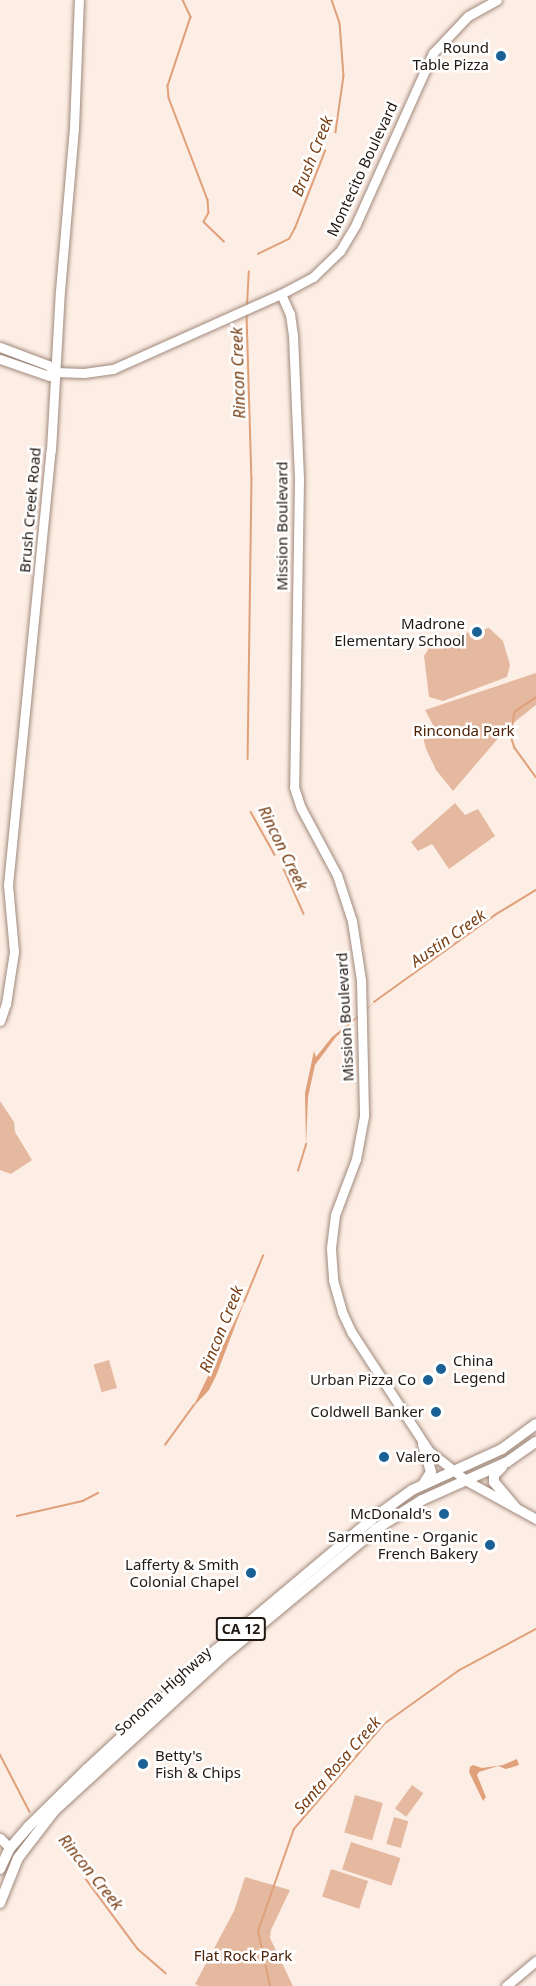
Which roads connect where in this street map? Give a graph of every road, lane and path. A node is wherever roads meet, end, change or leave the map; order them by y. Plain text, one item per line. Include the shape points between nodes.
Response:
1 (79, 0) edge
2 (497, 0) edge
3 (281, 294) junction
4 (0, 347) edge
5 (0, 358) edge
6 (56, 372) junction
7 (0, 1021) edge
8 (536, 1424) edge
9 (536, 1442) edge
10 (423, 1444) junction
11 (507, 1462) junction
12 (454, 1472) junction
13 (467, 1481) junction
14 (423, 1485) junction
15 (515, 1507) junction
16 (536, 1520) edge
17 (132, 1733) junction
18 (32, 1831) junction
19 (0, 1838) edge
20 (10, 1848) junction
21 (18, 1858) junction
22 (0, 1869) edge
23 (0, 1903) edge
24 (536, 1961) edge
25 (506, 1986) edge

1 - 6 main road, Brush Creek Road
2 - 3 main road, Montecito Boulevard via 468,16 433,53 356,224 340,251 313,277
3 - 6 main road, Montecito Boulevard via 113,369
3 - 10 main road, Mission Boulevard via 294,335 298,479 294,787 346,900 360,963 363,1018 363,1127 356,1159 335,1215 333,1280 352,1333
4 - 6 main road via 48,365
5 - 6 main road, Montecito Boulevard via 49,376
6 - 7 main road, Brush Creek Road via 45,525 8,885 14,952
8 - 12 main road, Sonoma Highway / CA 12 via 502,1449
9 - 11 main road, Sonoma Highway / CA 12
10 - 12 main road, Mission Boulevard
10 - 14 main road via 431,1472
11 - 13 main road, Sonoma Highway / CA 12
11 - 15 main road via 494,1480
12 - 13 main road, Mission Boulevard
12 - 14 main road, Sonoma Highway / CA 12
13 - 15 main road, Mission Boulevard
13 - 17 main road, Sonoma Highway / CA 12 via 422,1500 366,1536
14 - 17 main road, Sonoma Highway / CA 12 via 372,1519 216,1650
15 - 16 main road, Mission Boulevard
17 - 18 main road, Sonoma Highway / CA 12
18 - 20 main road, Sonoma Highway / CA 12
18 - 21 main road, Sonoma Highway / CA 12
19 - 20 main road
20 - 21 main road
20 - 22 main road, Sonoma Highway / CA 12
21 - 23 main road, Sonoma Highway / CA 12
24 - 25 main road

